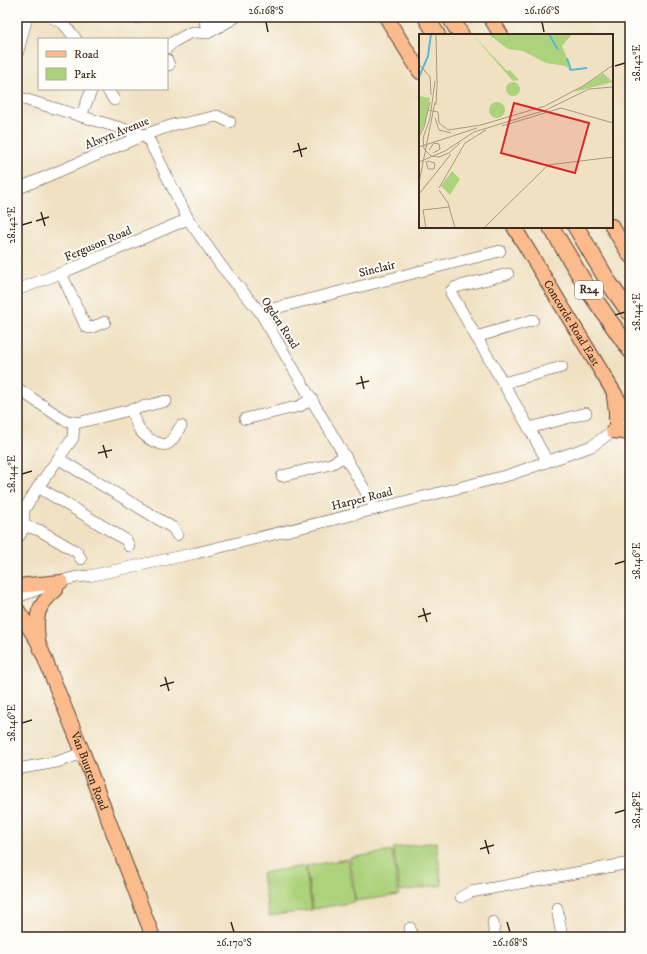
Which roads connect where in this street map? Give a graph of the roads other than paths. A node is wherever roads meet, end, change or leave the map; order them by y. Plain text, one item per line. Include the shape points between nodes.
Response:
1 (27, 17) edge
2 (51, 17) edge
3 (217, 17) edge
4 (236, 17) edge
5 (386, 17) edge
6 (426, 17) edge
7 (450, 17) edge
8 (492, 18) edge
9 (205, 23) dead end
10 (436, 34) edge
11 (460, 34) edge
12 (500, 34) edge
13 (75, 38) edge
14 (168, 47) edge
15 (17, 55) edge
16 (419, 70) edge
17 (92, 90) edge
18 (108, 90) edge
19 (17, 97) edge
20 (114, 100) dead end
21 (81, 116) junction
22 (230, 122) dead end
23 (144, 135) junction
24 (17, 189) edge
25 (188, 218) junction
26 (515, 228) edge
27 (552, 228) edge
28 (577, 228) edge
29 (613, 228) edge
30 (500, 251) dead end
31 (630, 256) edge
32 (61, 273) junction
33 (508, 274) dead end
34 (17, 290) edge
35 (260, 312) junction
36 (630, 313) edge
37 (533, 320) dead end
38 (105, 322) dead end
39 (476, 337) junction
40 (630, 350) edge
41 (562, 367) dead end
42 (503, 383) junction
43 (17, 388) edge
44 (614, 393) junction
45 (312, 399) junction
46 (166, 401) dead end
47 (630, 405) edge
48 (132, 409) junction
49 (586, 413) dead end
50 (630, 418) edge
51 (245, 419) dead end
52 (74, 423) junction
53 (180, 426) dead end
54 (529, 428) junction
55 (615, 430) junction
56 (630, 433) edge
57 (345, 456) junction
58 (58, 459) junction
59 (546, 461) junction
60 (282, 476) dead end
61 (38, 487) junction
62 (376, 509) junction
63 (24, 526) junction
64 (177, 535) dead end
65 (17, 538) edge
66 (129, 546) dead end
67 (81, 559) dead end
68 (17, 586) edge
69 (59, 586) junction
70 (17, 597) edge
71 (17, 604) edge
72 (17, 609) edge
73 (38, 642) junction
74 (83, 753) junction
75 (17, 769) edge
76 (630, 863) edge
77 (461, 897) dead end
78 (557, 908) dead end
79 (493, 922) dead end
80 (153, 937) edge
81 (495, 937) edge
82 (562, 937) edge

1 - 15 street
2 - 13 street via 63,23
3 - 9 street
4 - 14 street via 208,33 190,33
5 - 16 main road
6 - 10 highway
7 - 11 highway
8 - 12 main road
17 - 21 street
18 - 20 street
19 - 21 street
21 - 23 street
22 - 23 street, Alwyn Avenue via 217,116 176,124
23 - 24 street, Alwyn Avenue
23 - 25 street, Ogden Road via 150,142
25 - 32 street, Ferguson Road
25 - 35 street, Ogden Road via 222,267
26 - 44 main road, Concorde Road East
27 - 40 highway, R24 via 591,294
28 - 36 highway, R24
29 - 31 main road
30 - 35 street, Sinclair
32 - 34 street, Ferguson Road
32 - 38 street via 86,327
33 - 39 street via 456,287 451,291
35 - 45 street, Ogden Road
37 - 39 street
39 - 42 street
41 - 42 street
42 - 54 street
43 - 52 street via 61,418
44 - 47 main road
44 - 50 main road, Concorde Road East
44 - 55 main road
45 - 51 street via 300,406
45 - 57 street, Ogden Road
46 - 48 street
48 - 52 street
48 - 53 street via 141,433 162,445 170,442
49 - 54 street
50 - 55 street, Harper Road
52 - 58 street via 73,438
54 - 59 street
55 - 56 main road
55 - 59 street, Harper Road via 592,446
57 - 60 street via 331,464
57 - 62 street, Ogden Road
58 - 61 street
58 - 64 street via 173,528
59 - 62 street, Harper Road via 509,475
61 - 63 street via 24,510
61 - 66 street via 126,540
62 - 69 street, Harper Road via 196,553 83,576
63 - 65 street
63 - 67 street via 39,530 71,548
68 - 69 main road
69 - 70 street, Harper Road
69 - 71 street, Harper Road
69 - 73 main road via 44,600 39,611
72 - 73 main road, Van Buuren Road
73 - 74 main road, Van Buuren Road
74 - 75 street via 57,762
74 - 80 main road, Van Buuren Road
76 - 77 street via 471,892
78 - 82 street
79 - 81 street

